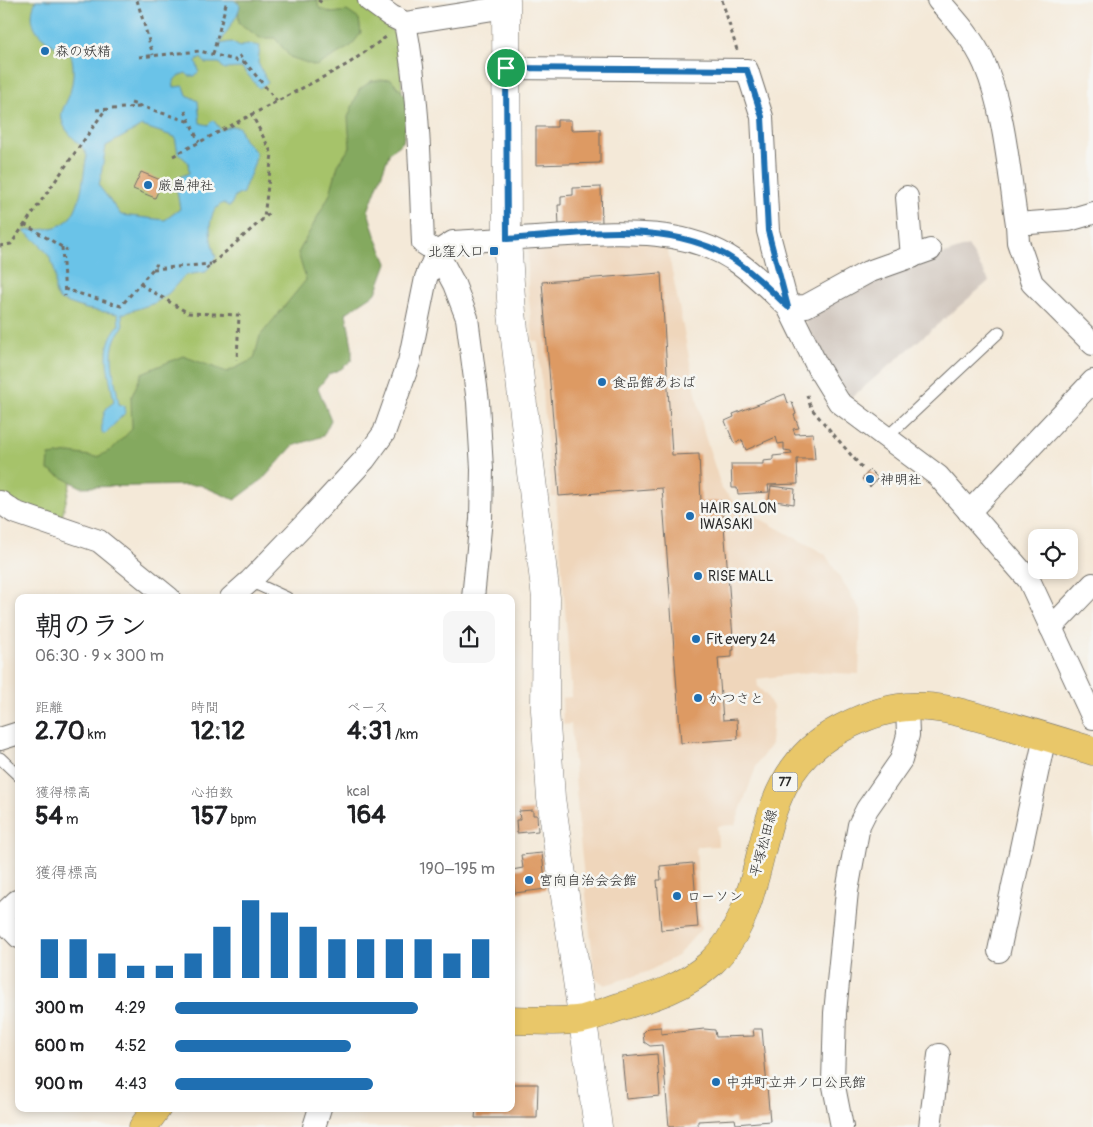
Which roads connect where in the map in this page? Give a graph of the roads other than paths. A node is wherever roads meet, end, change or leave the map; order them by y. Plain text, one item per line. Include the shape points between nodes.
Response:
1 (369, 0) edge
2 (938, 0) edge
3 (506, 3) edge
4 (405, 22) junction
5 (506, 68) junction
6 (907, 197) dead end
7 (1093, 213) edge
8 (1017, 224) junction
9 (507, 239) junction
10 (437, 252) junction
11 (788, 307) junction
12 (999, 332) dead end
13 (1093, 344) edge
14 (1093, 380) edge
15 (886, 438) junction
16 (0, 502) edge
17 (969, 512) junction
18 (250, 582) junction
19 (164, 594) edge
20 (236, 594) edge
21 (278, 594) edge
22 (473, 594) edge
23 (1090, 595) edge
24 (1052, 628) junction
25 (907, 707) junction
26 (1093, 718) edge
27 (15, 734) edge
28 (1045, 736) junction
29 (0, 739) edge
30 (1093, 750) edge
31 (0, 758) edge
32 (15, 772) edge
33 (15, 903) edge
34 (0, 917) edge
35 (15, 933) edge
36 (999, 951) dead end
37 (582, 1019) junction
38 (515, 1020) edge
39 (939, 1055) dead end
40 (154, 1112) edge
41 (319, 1112) edge
42 (143, 1127) edge
43 (314, 1127) edge
44 (598, 1127) edge
45 (842, 1127) edge
46 (930, 1127) edge

1 - 4 street via 390,16
2 - 8 street via 972,40 985,66 998,111
3 - 4 street
3 - 5 street
4 - 10 street via 418,128 423,242
5 - 9 street
5 - 11 street via 747,70 762,117 768,231
6 - 11 street via 921,254 868,272 806,306
7 - 8 street via 1069,220
8 - 13 street via 1018,242 1032,283
9 - 10 street via 453,242
9 - 11 street via 608,233 679,238 701,244 737,262
9 - 37 street via 512,313 546,598 545,710 551,798
10 - 18 street via 426,278 409,362 384,433 366,459
10 - 22 street via 467,318 478,402 482,519
11 - 15 street via 839,402
12 - 15 lane
14 - 17 street
15 - 17 street via 938,476
16 - 19 street via 14,512 99,541
17 - 24 street via 1029,580
18 - 20 street
18 - 21 lane
23 - 24 street
24 - 26 street
25 - 28 main road, 平塚松田線 / 77 via 948,709
25 - 37 main road, 平塚松田線 / 77 via 876,714 832,733 796,766 774,804 746,905 732,937 710,964 664,993
25 - 45 street via 908,735 901,760 859,825 847,891 833,1081
27 - 29 street
28 - 30 main road, 平塚松田線 / 77
28 - 36 street
31 - 32 lane
33 - 34 street
34 - 35 street
37 - 38 main road, 平塚松田線 / 77
37 - 44 street
39 - 46 street
40 - 42 main road
41 - 43 street

